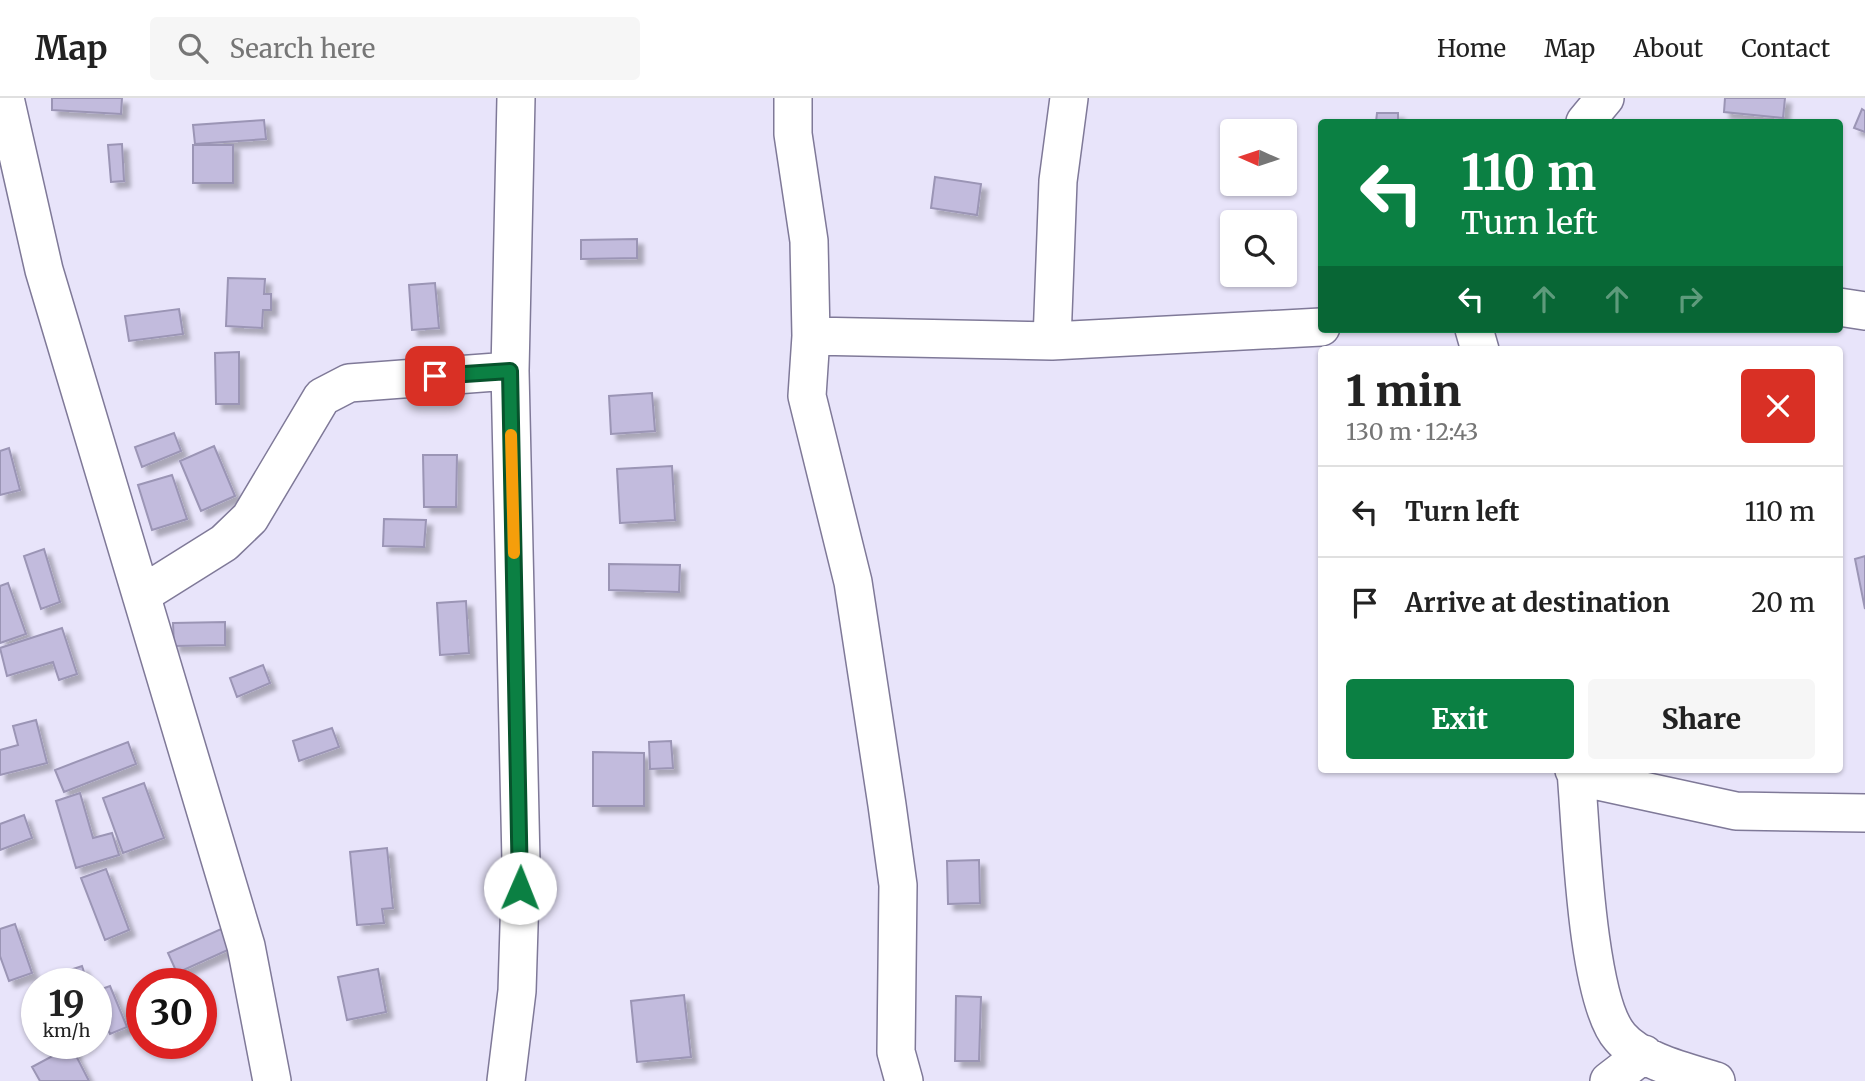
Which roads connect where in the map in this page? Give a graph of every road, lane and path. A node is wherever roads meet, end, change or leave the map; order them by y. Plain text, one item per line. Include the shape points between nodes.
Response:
1 (5, 98) edge
2 (516, 98) edge
3 (793, 98) edge
4 (1069, 98) edge
5 (1605, 98) edge
6 (1588, 119) edge
7 (1843, 308) edge
8 (1865, 312) edge
9 (1318, 327) edge
10 (811, 337) junction
11 (1052, 341) junction
12 (510, 371) junction
13 (141, 595) junction
14 (1575, 773) edge
15 (1580, 773) edge
16 (1865, 813) edge
17 (1644, 1054) junction
18 (272, 1081) edge
19 (506, 1081) edge
20 (904, 1081) edge
21 (1609, 1081) edge
22 (1716, 1081) edge

1 - 13 street via 44,270
2 - 12 street
3 - 10 street via 793,134 809,240
4 - 11 street via 1058,181
5 - 6 street
7 - 8 street
9 - 11 street
10 - 11 street
10 - 20 street via 807,396 853,582 898,885 895,1052
12 - 13 street via 335,387 322,397 250,518 224,543
12 - 19 street via 521,862 517,991
13 - 18 street via 246,946
14 - 17 street via 1601,998 1619,1037
15 - 16 street via 1593,780 1736,811
17 - 21 street
17 - 22 street

